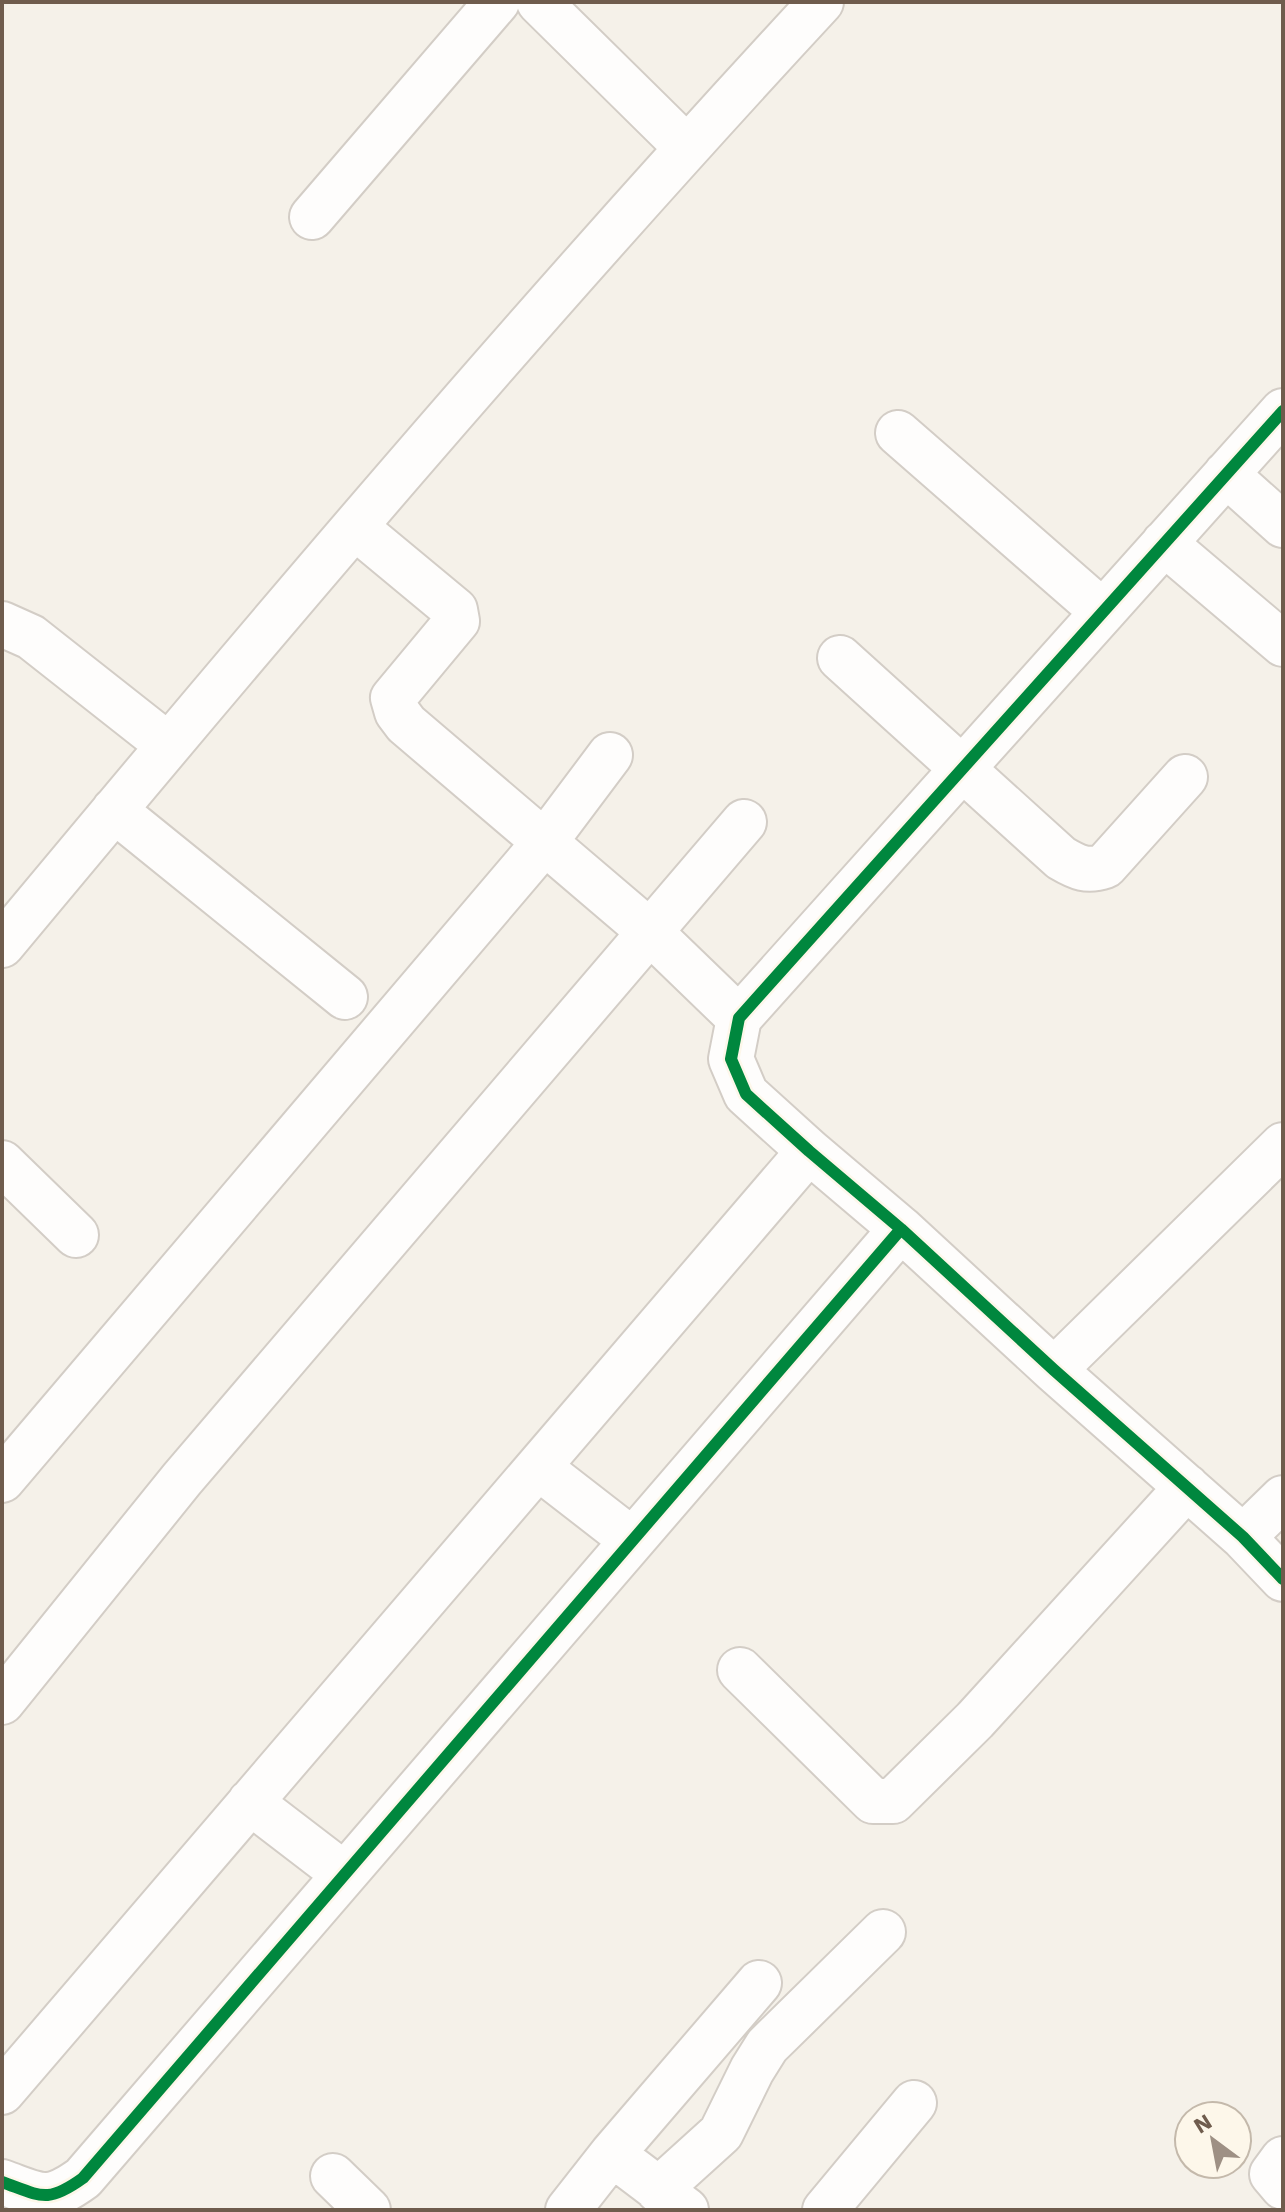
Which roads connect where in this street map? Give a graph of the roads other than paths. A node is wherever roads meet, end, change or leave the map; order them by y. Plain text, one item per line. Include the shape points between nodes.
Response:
1 (497, 2) edge
2 (539, 2) edge
3 (821, 2) edge
4 (686, 147) junction
5 (312, 217) dead end
6 (1283, 411) edge
7 (898, 433) dead end
8 (1226, 474) junction
9 (1278, 510) edge
10 (355, 527) junction
11 (1164, 543) junction
12 (1103, 612) junction
13 (2, 624) edge
14 (1283, 644) edge
15 (840, 658) dead end
16 (168, 745) junction
17 (610, 755) dead end
18 (962, 770) junction
19 (1185, 777) dead end
20 (114, 810) junction
21 (744, 822) dead end
22 (544, 843) junction
23 (650, 932) junction
24 (2, 945) edge
25 (345, 997) dead end
26 (739, 1018) junction
27 (1283, 1145) edge
28 (809, 1151) junction
29 (2, 1163) edge
30 (901, 1229) junction
31 (76, 1235) dead end
32 (1054, 1370) junction
33 (538, 1467) junction
34 (2, 1480) edge
35 (1187, 1487) junction
36 (1283, 1498) edge
37 (1243, 1537) junction
38 (632, 1540) junction
39 (1283, 1579) edge
40 (740, 1670) dead end
41 (2, 1702) edge
42 (250, 1802) junction
43 (344, 1874) junction
44 (883, 1932) dead end
45 (759, 1983) dead end
46 (2, 2092) edge
47 (914, 2103) dead end
48 (1283, 2159) edge
49 (333, 2176) dead end
50 (646, 2181) edge
51 (2, 2182) edge
52 (1283, 2187) edge
53 (368, 2210) edge
54 (568, 2210) edge
55 (825, 2210) edge

1 - 5 street
2 - 4 street
3 - 4 street
4 - 10 street
6 - 8 street
7 - 12 street
8 - 9 street
8 - 11 street
10 - 16 street
10 - 22 street via 455,610 457,621 393,698 397,712
11 - 12 street
11 - 14 street
12 - 18 street
13 - 16 street via 31,637
15 - 18 street
16 - 20 street
17 - 22 street
18 - 19 street via 1061,858 1091,871 1118,853
18 - 26 street
20 - 24 street
20 - 25 street
21 - 23 street
22 - 23 street
22 - 34 street
23 - 26 street
23 - 41 street via 182,1479
26 - 28 street via 731,1059 746,1094
27 - 32 street
28 - 30 street
28 - 33 street
29 - 31 street
30 - 32 street
30 - 38 street
32 - 35 street
33 - 38 street
33 - 42 street
35 - 37 street
35 - 40 street via 975,1720 893,1801 873,1801
36 - 37 street
37 - 39 street
38 - 43 street
42 - 43 street
42 - 46 street
43 - 51 street via 83,2178 62,2194 40,2196
44 - 50 street via 767,2046 721,2133
45 - 50 street
47 - 55 street
48 - 52 street via 1272,2174
49 - 53 street
50 - 54 street

